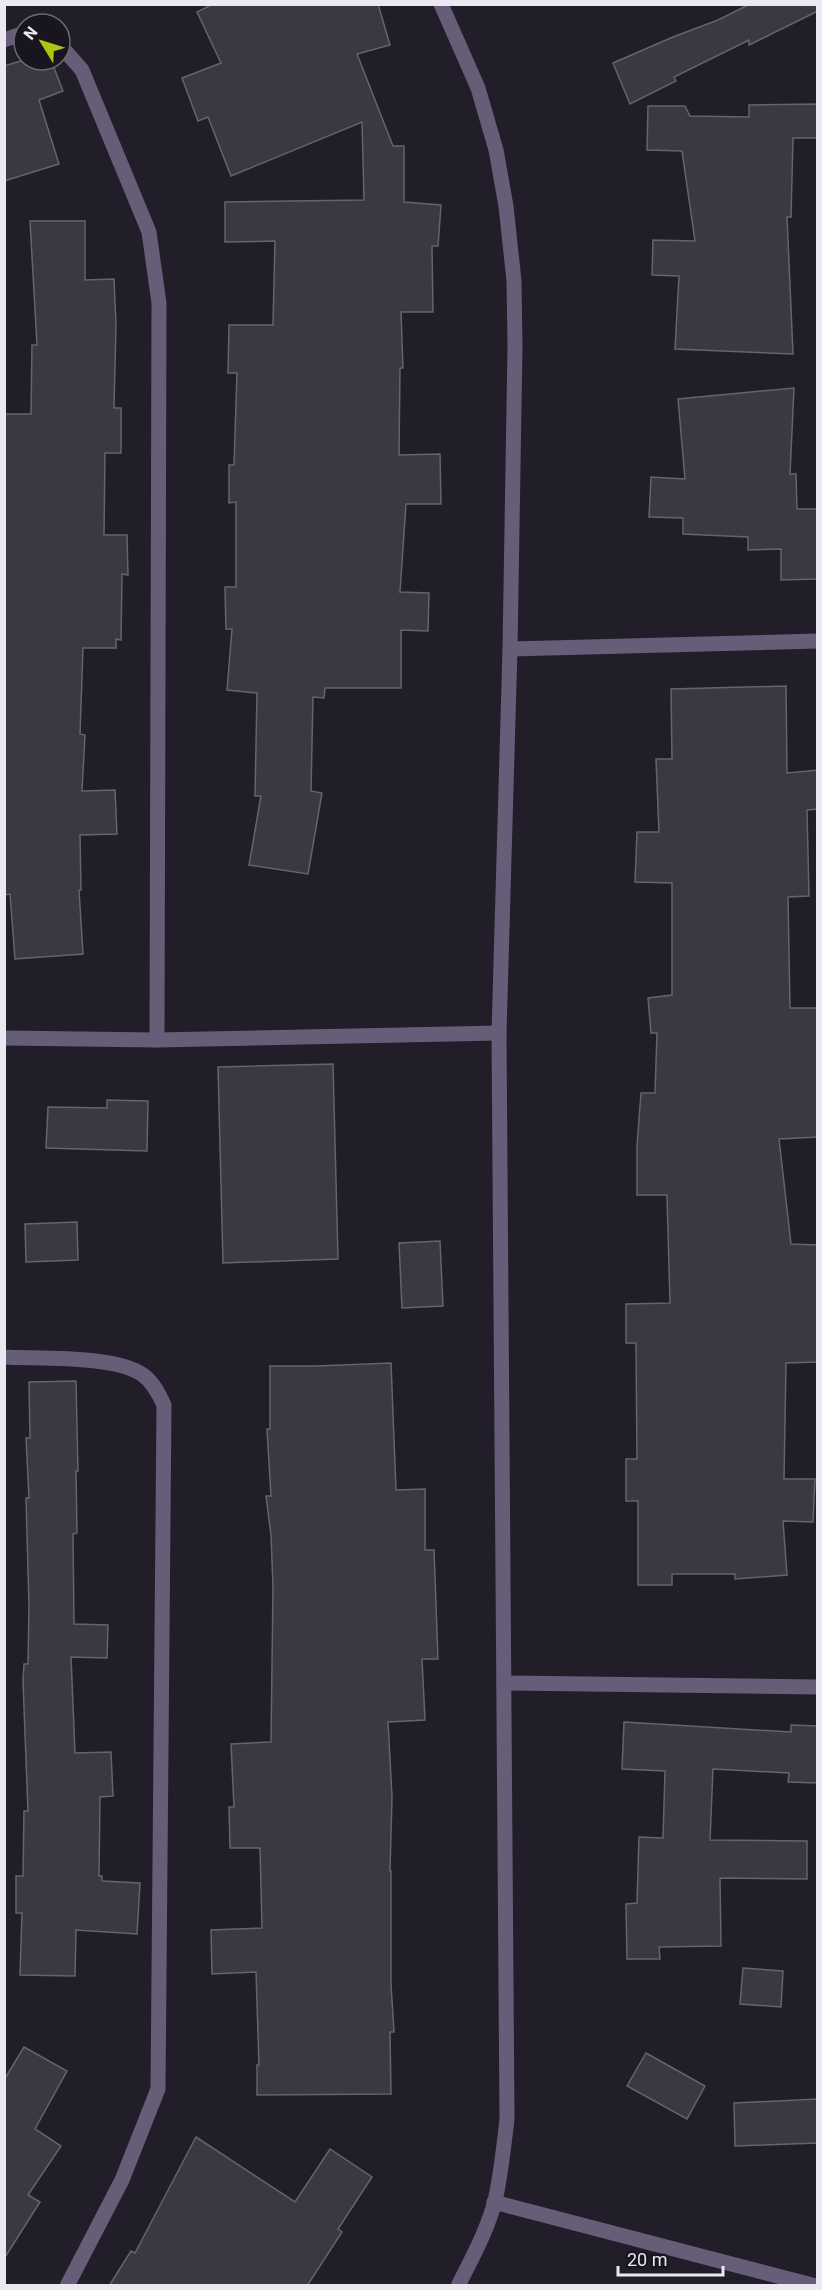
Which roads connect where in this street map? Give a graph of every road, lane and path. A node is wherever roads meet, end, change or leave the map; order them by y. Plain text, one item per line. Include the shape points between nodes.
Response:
1 (441, 4) edge
2 (72, 59) edge
3 (818, 641) edge
4 (510, 649) junction
5 (499, 1033) junction
6 (4, 1038) edge
7 (158, 1040) junction
8 (4, 1357) edge
9 (504, 1683) junction
10 (818, 1687) edge
11 (494, 2202) junction
12 (67, 2286) edge
13 (458, 2286) edge
14 (816, 2286) edge

1 - 4 street via 478,88 496,150 506,206 514,281 515,346
2 - 7 street via 82,70 149,232 159,303
3 - 4 street
4 - 5 street
5 - 7 street
5 - 9 street
6 - 7 street
8 - 12 street via 96,1361 126,1367 143,1375 157,1389 164,1405 158,2089 122,2180
9 - 10 street
9 - 11 street via 507,2119
11 - 13 street
11 - 14 street

